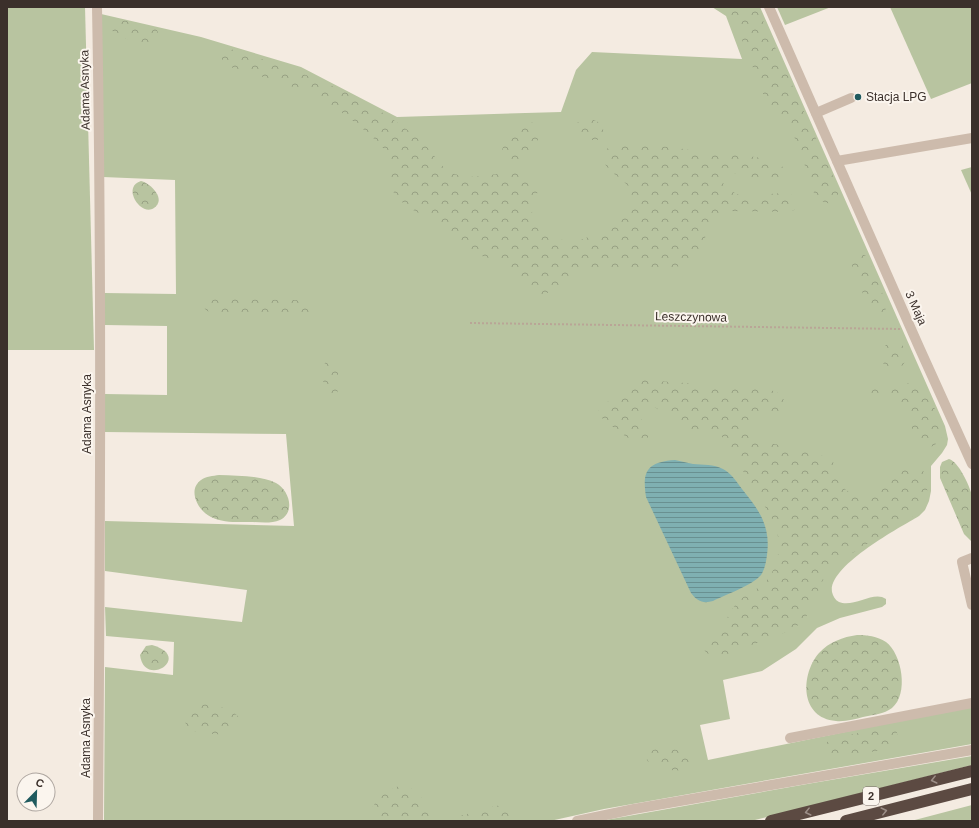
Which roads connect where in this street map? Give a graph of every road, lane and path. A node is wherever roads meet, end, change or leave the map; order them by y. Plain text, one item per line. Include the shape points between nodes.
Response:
1 (97, 7) edge
2 (768, 7) edge
3 (851, 98) dead end
4 (816, 113) junction
5 (972, 138) edge
6 (837, 161) junction
7 (470, 323) dead end
8 (911, 329) junction
9 (972, 464) edge
10 (972, 558) edge
11 (972, 605) edge
12 (972, 703) edge
13 (790, 738) dead end
14 (972, 750) edge
15 (972, 771) edge
16 (972, 789) edge
17 (98, 821) edge
18 (577, 821) edge
19 (771, 821) edge
20 (846, 821) edge

1 - 17 street, Adama Asnyka via 100,484
2 - 4 street, 3 Maja
3 - 4 street
4 - 6 street, 3 Maja
5 - 6 street
6 - 8 street, 3 Maja
7 - 8 path, Leszczynowa
8 - 9 street, 3 Maja
10 - 11 street via 962,562
12 - 13 street
14 - 18 street
15 -> 19 highway, 2
20 -> 16 highway, 2

